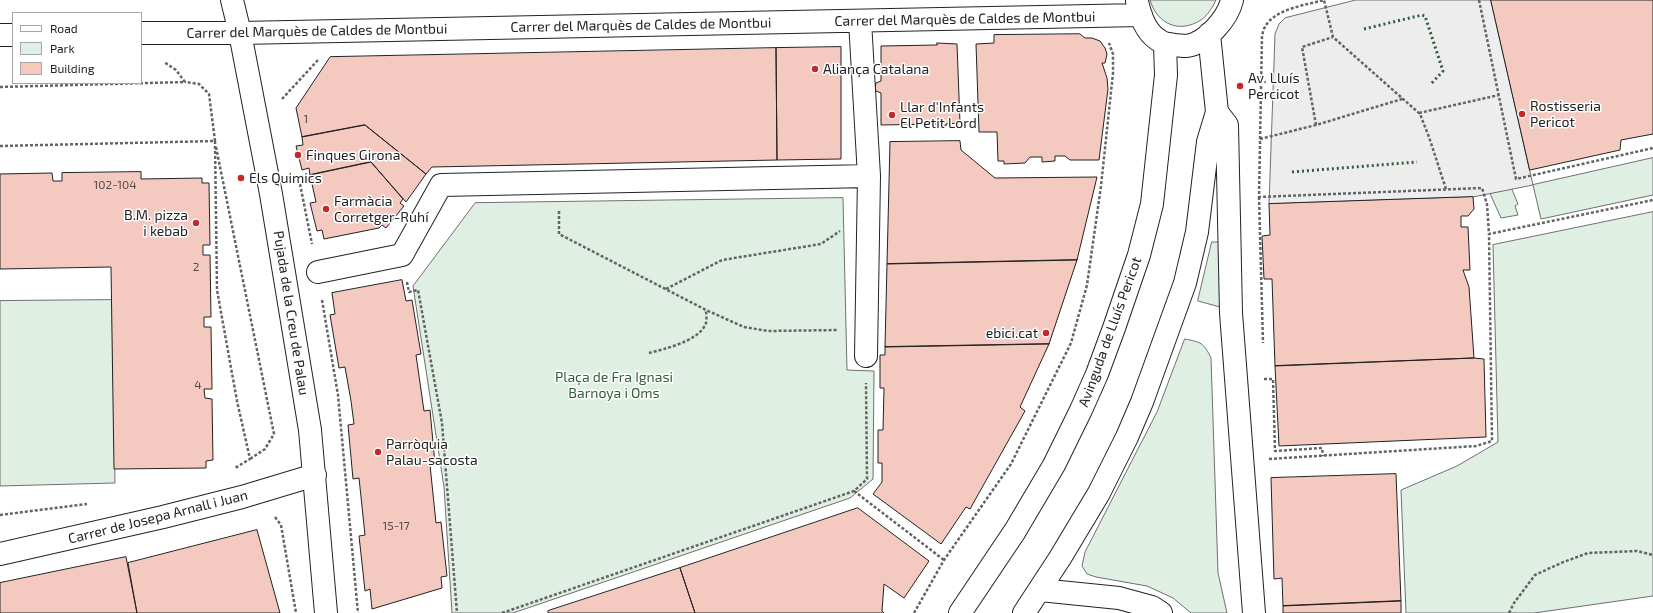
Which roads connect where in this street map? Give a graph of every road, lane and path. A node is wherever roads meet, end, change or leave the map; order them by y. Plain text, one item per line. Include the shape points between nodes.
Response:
1 (1232, 0) edge
2 (1479, 0) edge
3 (1139, 8) edge
4 (236, 16) edge
5 (860, 21) junction
6 (142, 33) edge
7 (1209, 34) junction
8 (0, 35) edge
9 (12, 35) edge
10 (1333, 38) junction
11 (1165, 44) junction
12 (161, 60) dead end
13 (185, 82) junction
14 (142, 83) edge
15 (111, 84) edge
16 (0, 87) edge
17 (1499, 95) junction
18 (1402, 98) junction
19 (1217, 112) junction
20 (1419, 113) junction
21 (1316, 125) junction
22 (1260, 139) junction
23 (215, 141) junction
24 (0, 146) edge
25 (1653, 148) edge
26 (868, 176) junction
27 (559, 182) junction
28 (1446, 189) junction
29 (1259, 197) junction
30 (1653, 200) edge
31 (868, 207) junction
32 (1489, 234) junction
33 (402, 255) junction
34 (318, 272) dead end
35 (665, 289) junction
36 (706, 310) junction
37 (866, 330) junction
38 (1264, 348) dead end
39 (649, 353) dead end
40 (866, 356) joint
41 (1264, 371) dead end
42 (1264, 379) junction
43 (1265, 387) dead end
44 (1266, 452) dead end
45 (1323, 456) junction
46 (250, 459) junction
47 (230, 470) dead end
48 (315, 475) junction
49 (854, 491) junction
50 (89, 503) dead end
51 (0, 515) edge
52 (273, 516) dead end
53 (0, 554) edge
54 (1653, 555) edge
55 (944, 560) dead end
56 (1040, 590) junction
57 (296, 613) edge
58 (326, 613) edge
59 (457, 613) edge
60 (502, 613) edge
61 (960, 613) edge
62 (1024, 613) edge
63 (1161, 613) edge
64 (1254, 613) edge
65 (1509, 613) edge

1 - 7 street via 1224,19
2 - 17 path
3 - 5 street, Carrer del Marquès de Caldes de Montbui
3 - 11 street via 1150,32
4 - 5 street, Carrer del Marquès de Caldes de Montbui
4 - 6 street, Carrer del Marquès de Caldes de Montbui
4 - 48 street, Pujada de la Creu de Palau via 271,194 310,430
5 - 26 street
7 - 11 street via 1199,42 1186,46
7 - 19 street
8 - 9 street
10 - 18 path
10 - 21 path via 1302,47
10 - 22 path via 1324,0 1286,10 1264,27
11 - 61 street, Avinguda de Lluís Pericot via 1166,75 1152,204 1139,255 1114,328 1097,374 1054,465 1015,531
12 - 13 path via 176,70
13 - 14 path
13 - 23 path via 199,84 209,94
15 - 16 path
17 - 20 path
17 - 25 path via 1516,179
18 - 20 path
18 - 21 path
19 - 56 street via 1208,142 1197,232 1185,283 1150,382 1127,437 1099,493
19 - 64 street via 1227,125 1231,313
20 - 28 path
21 - 22 path
22 - 29 path
23 - 24 path
23 - 46 path via 217,290
23 - 46 path via 274,434 264,449
26 - 27 street
26 - 31 street
27 - 33 street via 441,185
27 - 35 path via 559,234
28 - 29 path
28 - 32 path via 1482,188 1487,204
29 - 38 path
30 - 32 path
31 - 35 path via 821,244 722,260
31 - 37 street
32 - 45 path via 1492,441 1476,446
33 - 34 street
33 - 59 path via 409,292 418,290 442,423
35 - 36 path
36 - 37 path via 744,327 768,331
36 - 39 path via 706,324 697,334 679,344
37 - 40 street
40 - 49 path via 867,479
41 - 42 path
42 - 43 path
42 - 45 path via 1273,379 1275,451 1322,448
44 - 45 path via 1267,460
46 - 47 path
48 - 53 street, Carrer de Josepa Arnall i Juan via 242,497
48 - 58 street, Pujada de la Creu de Palau
49 - 55 path
49 - 60 path
50 - 51 path
52 - 57 path via 281,525
54 - 65 path via 1637,551 1588,553 1561,563 1535,575
56 - 62 street
56 - 63 street via 1119,598 1152,607

